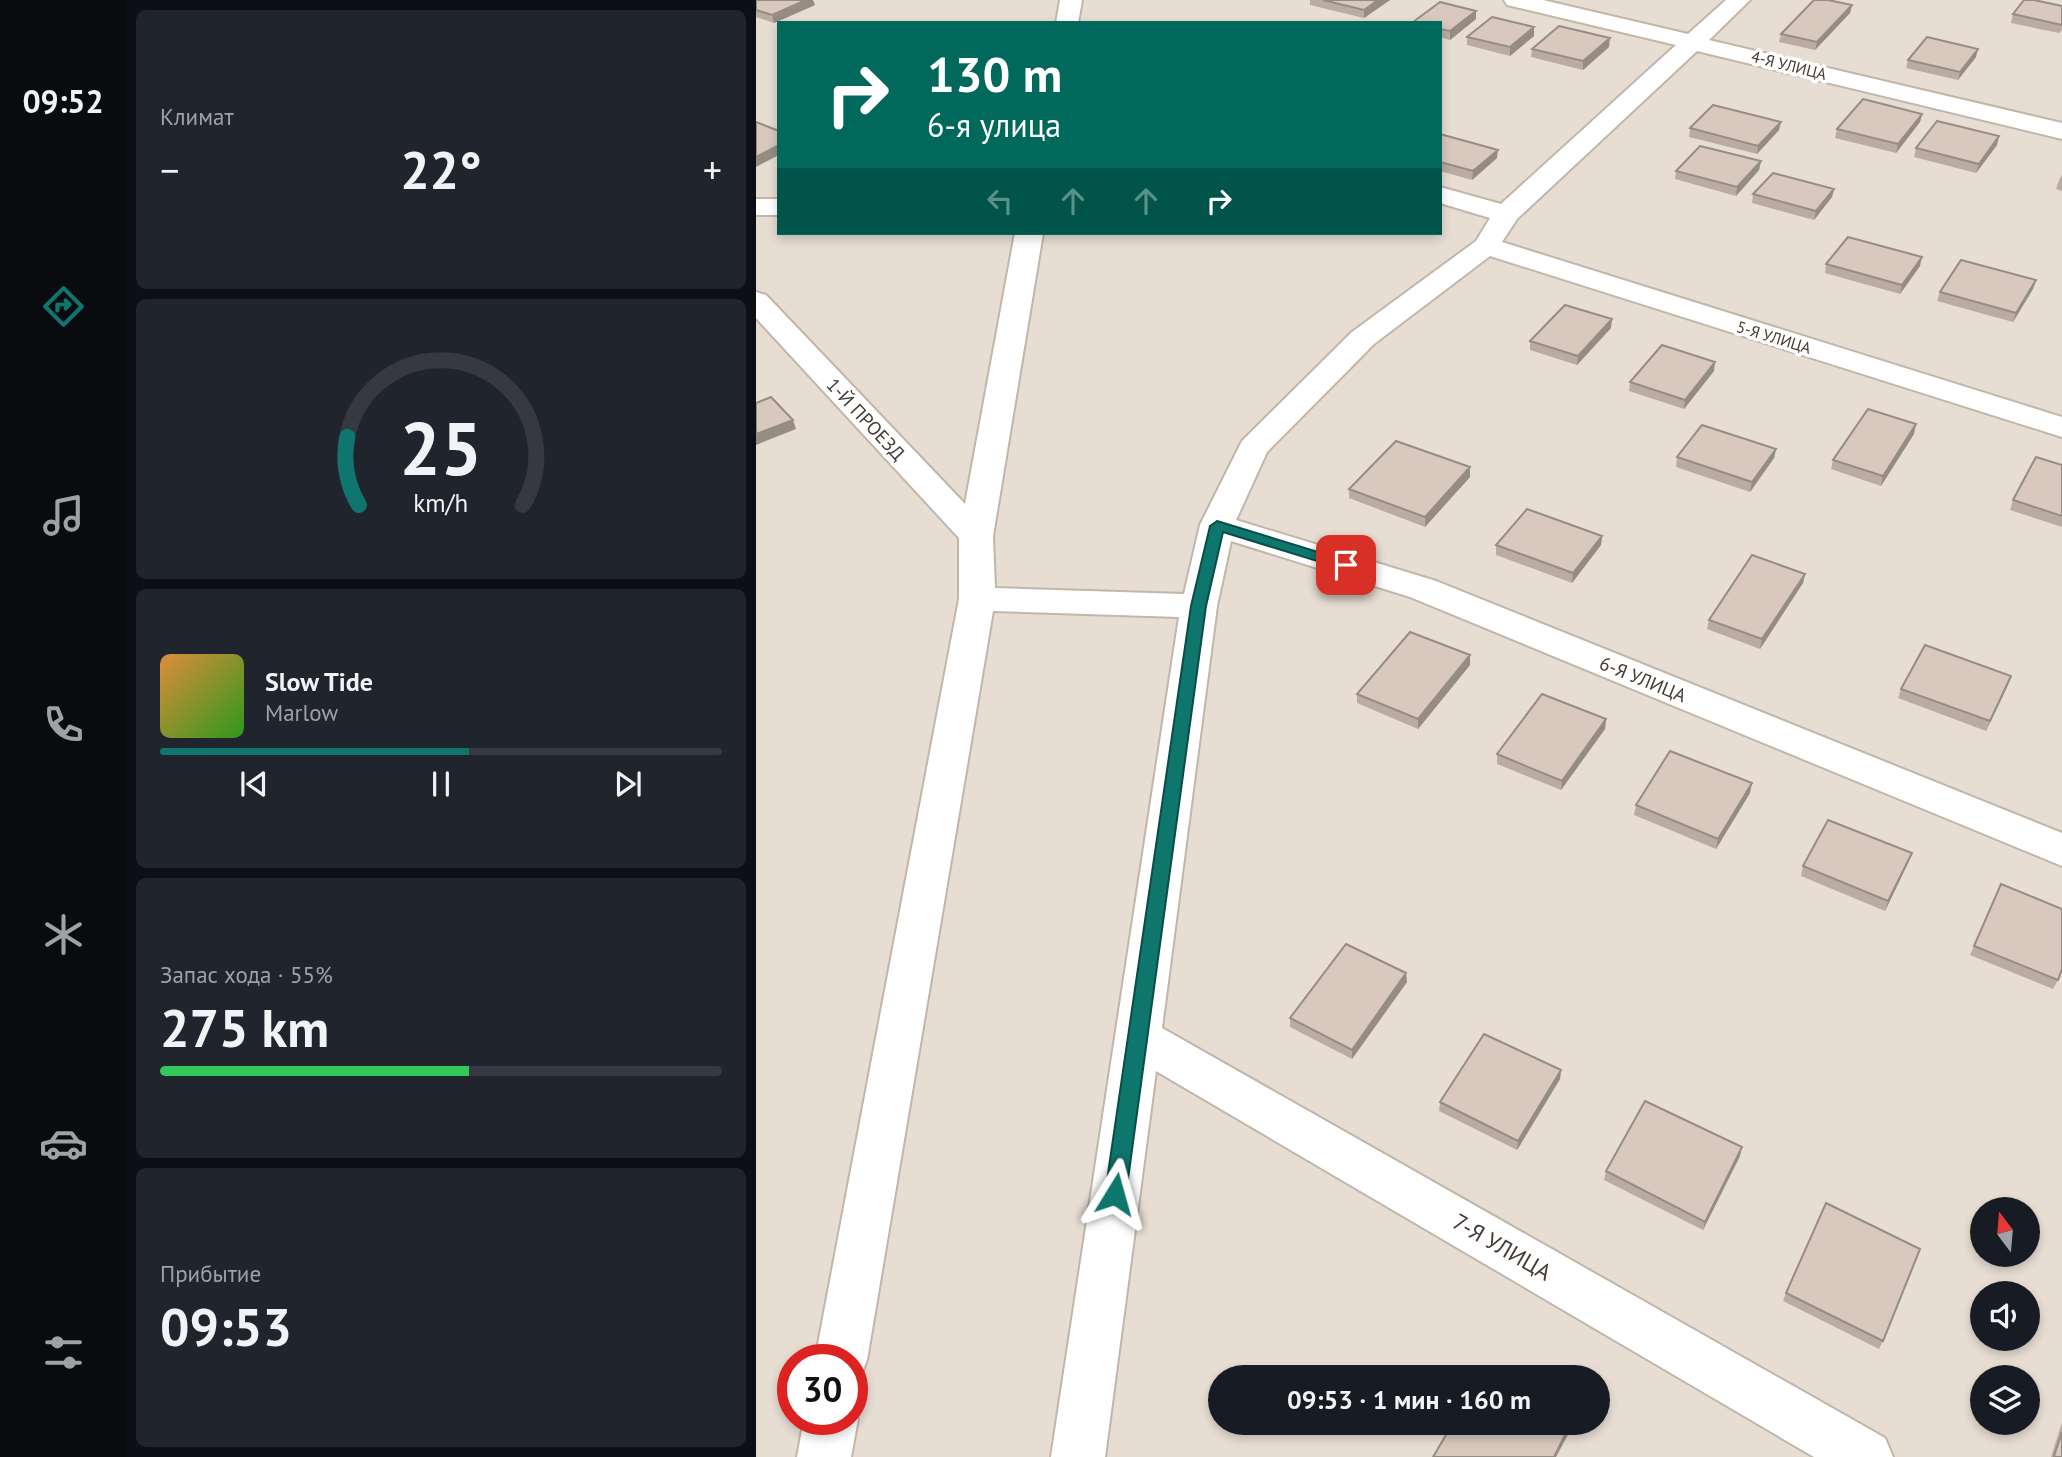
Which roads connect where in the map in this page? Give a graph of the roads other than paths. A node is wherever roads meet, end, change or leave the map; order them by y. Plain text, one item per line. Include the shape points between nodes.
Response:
1 (1071, 0) edge
2 (1515, 0) edge
3 (1739, 0) edge
4 (1067, 21) edge
5 (1695, 42) junction
6 (2062, 131) edge
7 (1442, 196) edge
8 (756, 207) edge
9 (777, 207) edge
10 (1506, 214) junction
11 (1029, 235) edge
12 (1486, 246) junction
13 (756, 301) edge
14 (2062, 427) edge
15 (1217, 526) junction
16 (976, 536) junction
17 (978, 599) junction
18 (1199, 606) junction
19 (2062, 850) edge
20 (1138, 1037) junction
21 (844, 1344) edge
22 (828, 1435) edge
23 (824, 1457) edge
24 (1078, 1457) edge
25 (1866, 1457) edge

1 - 4 street
2 - 5 street, 4-Я УЛИЦА
3 - 5 street
5 - 6 street, 4-Я УЛИЦА
5 - 10 street
7 - 10 street
8 - 9 street
10 - 12 street
11 - 16 street
12 - 14 street, 5-Я УЛИЦА
12 - 15 street via 1363,338 1253,448
13 - 16 street, 1-Й ПРОЕЗД
15 - 18 street
15 - 19 street, 6-Я УЛИЦА via 1423,589
16 - 17 street
17 - 18 street
17 - 21 street
18 - 20 street
20 - 24 street
20 - 25 street, 7-Я УЛИЦА
22 - 23 street

